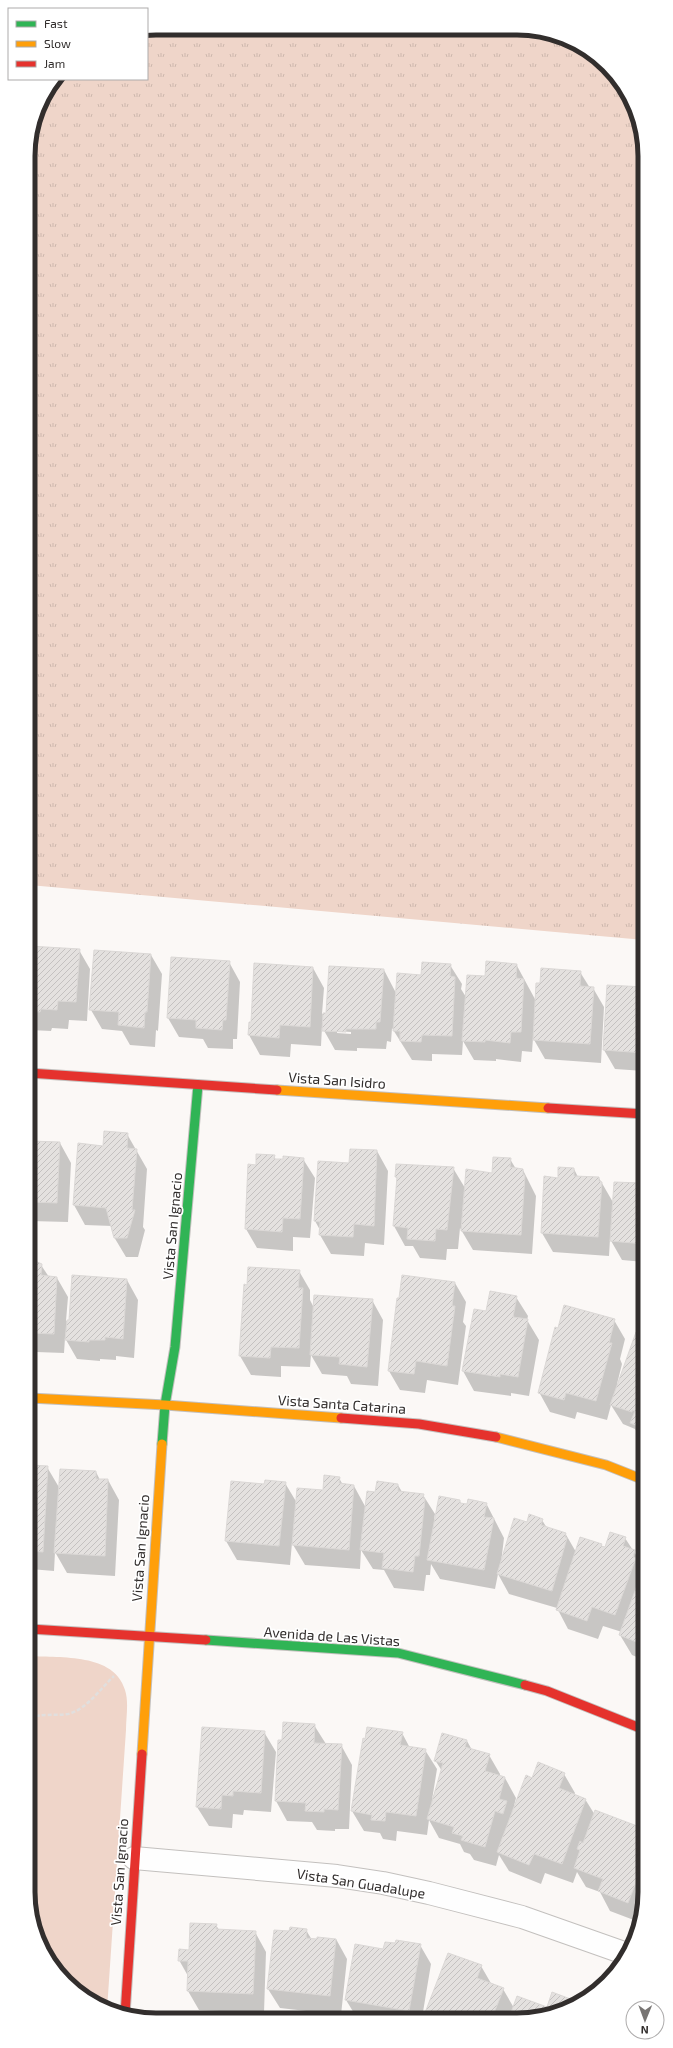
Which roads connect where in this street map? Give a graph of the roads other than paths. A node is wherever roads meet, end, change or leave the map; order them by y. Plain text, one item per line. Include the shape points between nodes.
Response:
1 (35, 1073) edge
2 (198, 1085) junction
3 (638, 1114) edge
4 (35, 1398) edge
5 (165, 1405) junction
6 (638, 1478) edge
7 (35, 1629) edge
8 (148, 1637) junction
9 (638, 1728) edge
10 (134, 1858) junction
11 (622, 1952) edge
12 (124, 2009) edge

1 - 2 street, Vista San Isidro
2 - 3 street, Vista San Isidro
2 - 5 street, Vista San Ignacio via 175,1347
4 - 5 street, Vista Santa Catarina
5 - 6 street, Vista Santa Catarina via 427,1425 493,1436 606,1465
5 - 8 street, Vista San Ignacio
7 - 8 street, Avenida de Las Vistas
8 - 9 street, Avenida de Las Vistas via 398,1653 547,1691
8 - 10 street, Vista San Ignacio
10 - 11 street, Vista San Guadalupe via 383,1883 522,1917
10 - 12 street, Vista San Ignacio

